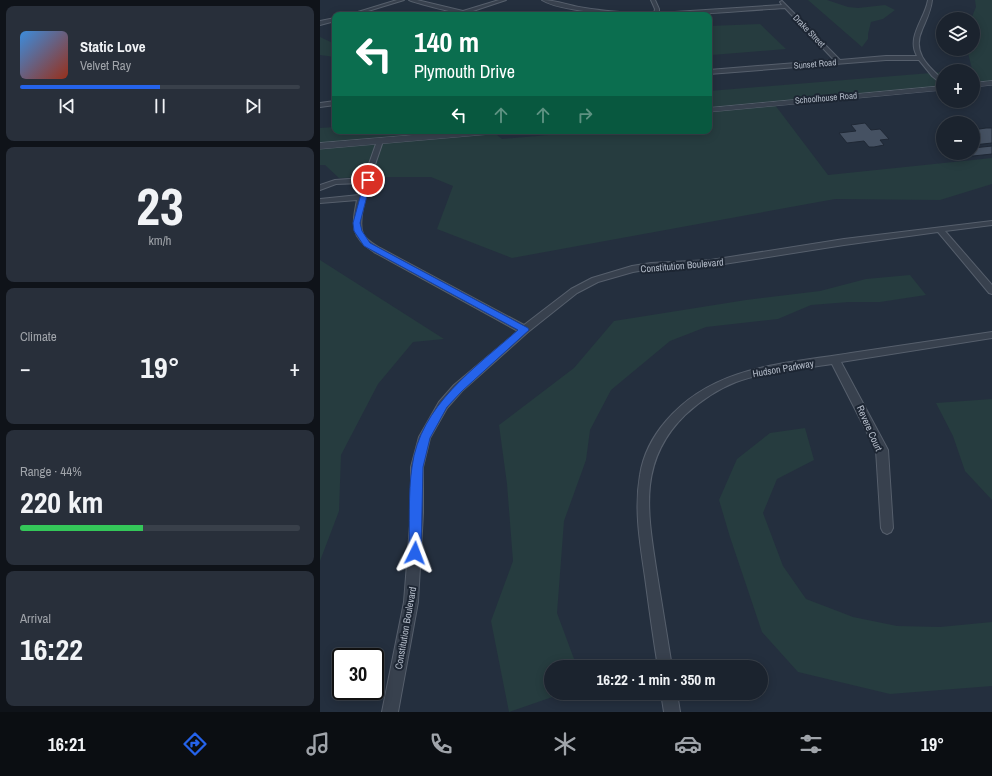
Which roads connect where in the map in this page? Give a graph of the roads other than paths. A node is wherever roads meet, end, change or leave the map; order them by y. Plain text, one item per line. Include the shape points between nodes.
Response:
1 (402, 0) edge
2 (411, 0) edge
3 (504, 0) edge
4 (544, 0) edge
5 (653, 0) edge
6 (780, 0) edge
7 (930, 0) edge
8 (786, 6) junction
9 (360, 12) edge
10 (457, 12) edge
11 (471, 12) edge
12 (608, 12) edge
13 (656, 12) edge
14 (699, 12) edge
15 (332, 20) edge
16 (320, 23) edge
17 (921, 58) junction
18 (838, 62) junction
19 (928, 67) junction
20 (712, 72) edge
21 (936, 72) edge
22 (936, 77) edge
23 (992, 83) edge
24 (980, 84) edge
25 (936, 89) edge
26 (332, 104) edge
27 (320, 105) edge
28 (712, 110) edge
29 (458, 134) edge
30 (380, 141) junction
31 (320, 146) edge
32 (368, 180) junction
33 (320, 188) edge
34 (362, 197) junction
35 (320, 201) edge
36 (992, 223) edge
37 (939, 230) junction
38 (992, 291) edge
39 (525, 330) junction
40 (992, 335) edge
41 (834, 359) junction
42 (887, 528) dead end
43 (664, 660) edge
44 (670, 700) edge
45 (390, 712) edge
46 (672, 712) edge

1 - 9 street
2 - 10 street
3 - 11 street
4 - 12 street via 566,7
5 - 13 street
6 - 8 street, Drake Street
7 - 17 street via 915,42
8 - 14 street
8 - 18 street, Drake Street
15 - 16 street
17 - 18 street, Sunset Road
17 - 19 street
18 - 20 street, Sunset Road
19 - 21 street
19 - 22 street
23 - 24 street
25 - 28 street, Schoolhouse Road
26 - 27 street
29 - 30 street
30 - 31 street
30 - 32 street
32 - 33 street via 335,182
32 - 34 street
34 - 35 street
34 - 39 street via 357,223 358,231 367,244
36 - 37 street, Constitution Boulevard
37 - 38 street
37 - 39 street, Constitution Boulevard via 711,263 625,270 595,280 574,291
39 - 45 street, Constitution Boulevard via 458,388 443,405 425,437 417,467 412,602
40 - 41 street, Hudson Parkway
41 - 42 street, Revere Court via 882,450
41 - 43 street, Hudson Parkway via 750,374 722,384 685,409 662,434 646,469 643,523
44 - 46 street

